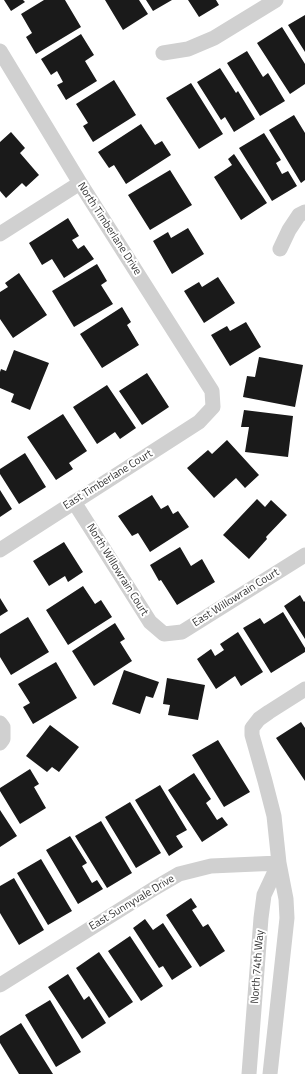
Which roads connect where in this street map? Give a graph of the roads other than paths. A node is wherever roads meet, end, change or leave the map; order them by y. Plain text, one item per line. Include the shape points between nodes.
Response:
1 (276, 0) edge
2 (0, 51) edge
3 (163, 53) dead end
4 (80, 183) junction
5 (305, 212) edge
6 (0, 234) edge
7 (280, 249) dead end
8 (213, 407) joint
9 (74, 502) junction
10 (0, 550) edge
11 (305, 555) edge
12 (164, 634) joint
13 (305, 689) edge
14 (0, 723) edge
15 (1, 741) edge
16 (278, 863) junction
17 (260, 936) junction
18 (284, 939) junction
19 (0, 985) edge
20 (255, 1001) junction
21 (278, 1005) junction
22 (249, 1074) edge
23 (270, 1074) edge

1 - 3 street via 214,38 188,49
2 - 4 street, North Timberlane Drive
4 - 6 street
4 - 8 street, North Timberlane Drive via 212,390
5 - 7 street via 289,230
8 - 9 street, East Timberlane Court via 199,422
9 - 10 street, East Timberlane Court
9 - 12 street, North Willowrain Court via 150,622
11 - 12 street, East Willowrain Court via 182,632
13 - 16 street, North 74th Way via 259,719 252,728 274,816
14 - 15 street via 3,727
16 - 17 street, North 74th Way via 264,896
16 - 18 street, North 74th Way via 286,899
16 - 19 street, East Sunnyvale Drive via 211,866 180,874
17 - 18 street
17 - 20 street, North 74th Way
18 - 21 street, North 74th Way
20 - 21 street
20 - 22 street, North 74th Way
21 - 23 street, North 74th Way

